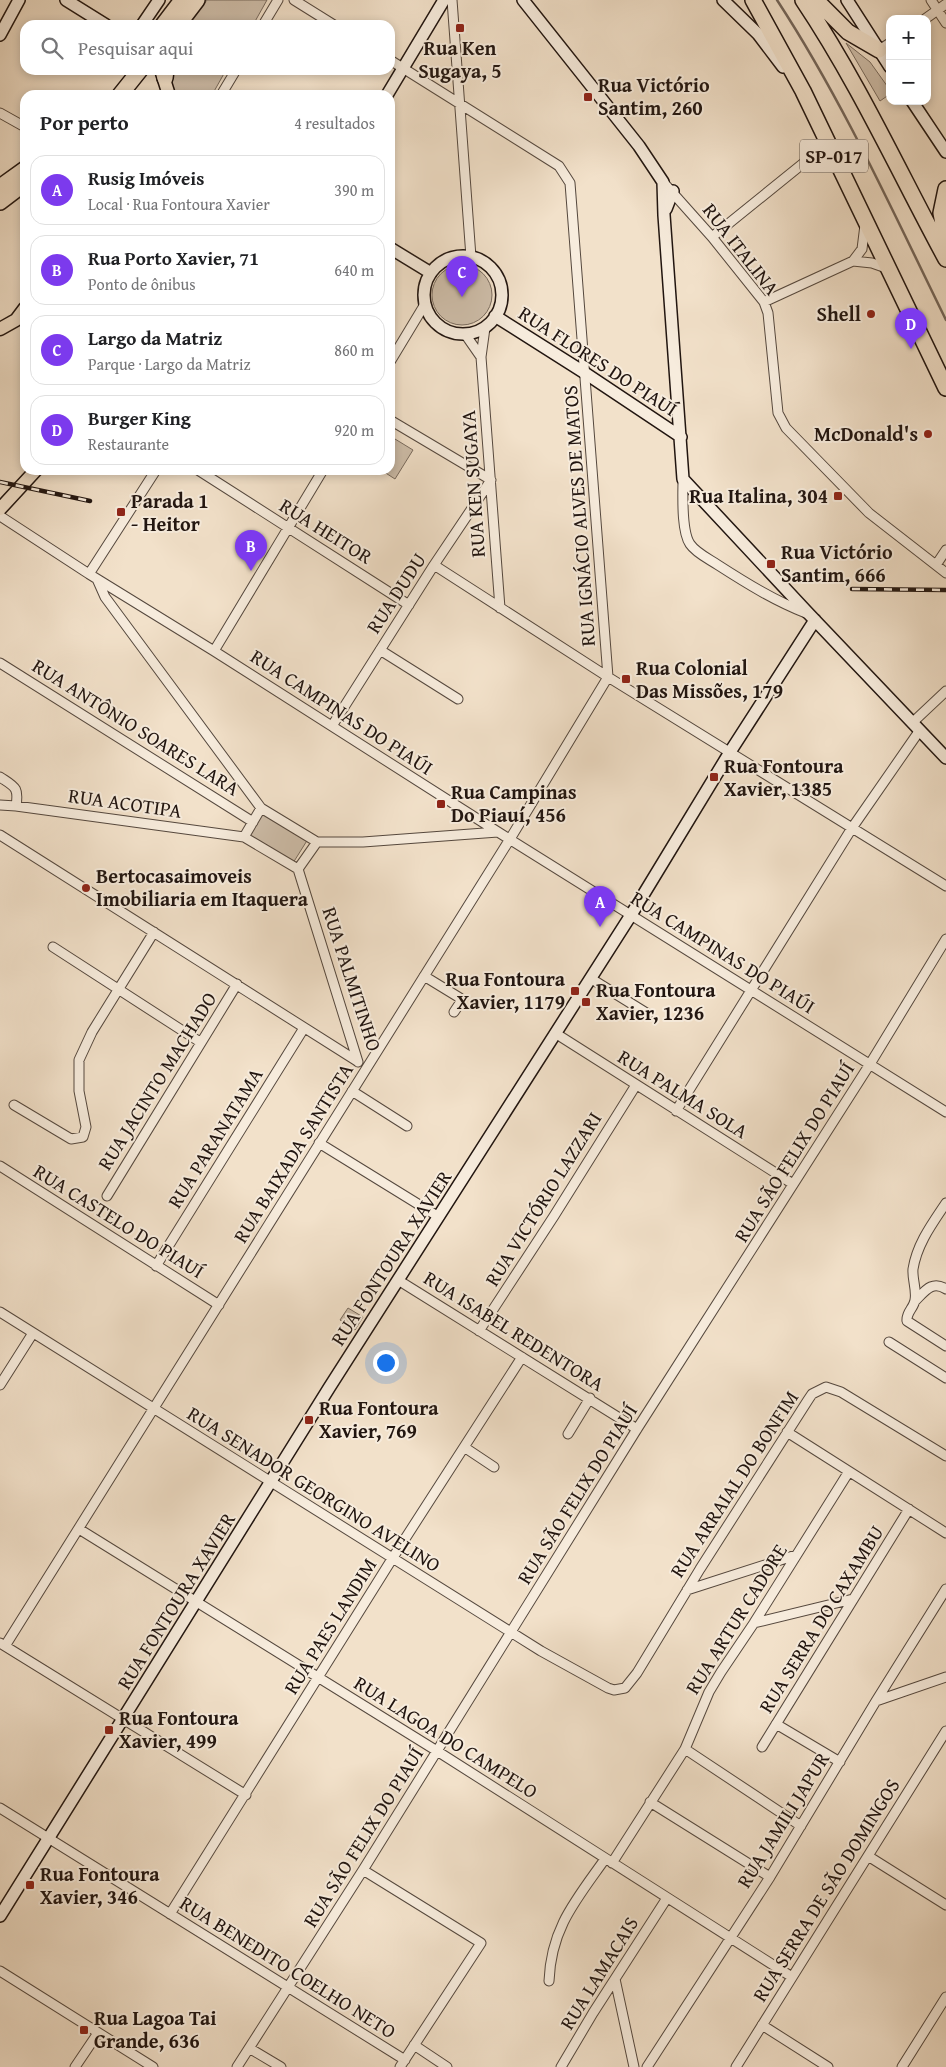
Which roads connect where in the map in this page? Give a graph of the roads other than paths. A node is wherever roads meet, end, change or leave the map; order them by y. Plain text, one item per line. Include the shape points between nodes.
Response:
1 (19, 0) edge
2 (66, 0) edge
3 (159, 0) edge
4 (175, 0) edge
5 (182, 0) edge
6 (197, 0) edge
7 (278, 0) edge
8 (294, 0) edge
9 (444, 0) edge
10 (452, 0) edge
11 (523, 0) edge
12 (723, 0) edge
13 (753, 0) edge
14 (802, 0) edge
15 (816, 0) edge
16 (847, 0) edge
17 (931, 0) edge
18 (946, 4) edge
19 (938, 10) junction
20 (931, 15) edge
21 (98, 20) edge
22 (145, 20) edge
23 (165, 20) edge
24 (167, 20) edge
25 (183, 20) edge
26 (266, 20) edge
27 (326, 20) edge
28 (946, 23) edge
29 (0, 35) edge
30 (884, 47) edge
31 (888, 60) edge
32 (395, 63) edge
33 (403, 69) junction
34 (124, 75) edge
35 (136, 75) edge
36 (164, 75) edge
37 (233, 75) edge
38 (112, 90) edge
39 (124, 90) edge
40 (167, 90) edge
41 (224, 90) edge
42 (390, 90) edge
43 (803, 90) junction
44 (460, 103) junction
45 (915, 105) edge
46 (0, 113) edge
47 (20, 124) edge
48 (946, 152) edge
49 (812, 157) dead end
50 (20, 173) edge
51 (663, 182) junction
52 (20, 187) edge
53 (0, 188) edge
54 (946, 189) edge
55 (672, 191) junction
56 (0, 202) edge
57 (664, 216) junction
58 (865, 220) junction
59 (712, 237) junction
60 (946, 239) edge
61 (395, 251) edge
62 (471, 257) junction
63 (946, 259) edge
64 (853, 261) junction
65 (889, 269) junction
66 (431, 273) junction
67 (764, 302) junction
68 (425, 304) junction
69 (20, 315) edge
70 (495, 316) junction
71 (485, 328) junction
72 (0, 329) edge
73 (465, 334) junction
74 (395, 354) edge
75 (481, 357) junction
76 (585, 373) junction
77 (946, 388) edge
78 (395, 423) edge
79 (681, 437) junction
80 (31, 475) edge
81 (153, 475) edge
82 (206, 475) edge
83 (320, 475) edge
84 (683, 478) junction
85 (491, 480) junction
86 (0, 509) edge
87 (0, 516) edge
88 (287, 527) junction
89 (946, 550) edge
90 (936, 565) junction
91 (434, 566) junction
92 (946, 573) edge
93 (93, 576) junction
94 (409, 605) junction
95 (500, 608) junction
96 (811, 617) junction
97 (380, 650) junction
98 (214, 651) junction
99 (0, 663) edge
100 (608, 677) junction
101 (946, 690) edge
102 (458, 699) dead end
103 (332, 726) junction
104 (916, 726) junction
105 (730, 752) junction
106 (946, 758) edge
107 (0, 777) edge
108 (0, 805) edge
109 (16, 806) junction
110 (261, 808) junction
111 (253, 822) junction
112 (852, 828) junction
113 (498, 832) junction
114 (0, 835) edge
115 (244, 837) junction
116 (510, 839) junction
117 (317, 842) junction
118 (298, 869) junction
119 (946, 886) edge
120 (631, 915) junction
121 (154, 932) junction
122 (946, 939) edge
123 (53, 947) dead end
124 (424, 976) junction
125 (590, 978) junction
126 (237, 984) junction
127 (119, 990) junction
128 (751, 990) junction
129 (454, 1012) dead end
130 (648, 1014) dead end
131 (304, 1028) junction
132 (556, 1033) junction
133 (200, 1042) junction
134 (357, 1061) junction
135 (870, 1064) junction
136 (367, 1068) junction
137 (636, 1085) junction
138 (352, 1092) junction
139 (14, 1105) dead end
140 (676, 1111) junction
141 (946, 1112) edge
142 (407, 1126) dead end
143 (319, 1143) junction
144 (0, 1166) edge
145 (793, 1184) junction
146 (107, 1196) dead end
147 (946, 1203) edge
148 (439, 1217) junction
149 (156, 1266) junction
150 (398, 1280) junction
151 (946, 1289) edge
152 (916, 1301) junction
153 (219, 1305) junction
154 (0, 1312) edge
155 (479, 1331) junction
156 (33, 1333) junction
157 (888, 1342) dead end
158 (946, 1346) edge
159 (522, 1357) junction
160 (946, 1378) edge
161 (0, 1385) edge
162 (590, 1398) junction
163 (154, 1409) junction
164 (637, 1429) junction
165 (787, 1432) junction
166 (568, 1434) dead end
167 (464, 1447) junction
168 (946, 1456) edge
169 (494, 1467) dead end
170 (848, 1472) junction
171 (272, 1483) junction
172 (909, 1510) junction
173 (79, 1529) junction
174 (946, 1533) edge
175 (796, 1554) junction
176 (392, 1559) junction
177 (946, 1589) edge
178 (687, 1590) junction
179 (853, 1599) junction
180 (196, 1602) junction
181 (754, 1623) junction
182 (512, 1632) junction
183 (2, 1644) edge
184 (319, 1677) junction
185 (946, 1677) edge
186 (614, 1690) joint
187 (876, 1700) junction
188 (124, 1720) junction
189 (776, 1724) junction
190 (946, 1731) edge
191 (762, 1747) dead end
192 (685, 1748) junction
193 (437, 1751) junction
194 (840, 1762) junction
195 (246, 1795) junction
196 (650, 1802) junction
197 (0, 1808) edge
198 (801, 1826) junction
199 (49, 1839) junction
200 (868, 1856) junction
201 (608, 1861) junction
202 (363, 1870) junction
203 (770, 1877) junction
204 (667, 1898) junction
205 (946, 1905) edge
206 (170, 1914) junction
207 (0, 1916) edge
208 (730, 1937) junction
209 (0, 1971) edge
210 (792, 1977) junction
211 (615, 1979) junction
212 (549, 1981) dead end
213 (289, 1988) junction
214 (946, 1997) edge
215 (762, 2025) junction
216 (98, 2033) junction
217 (414, 2045) junction
218 (249, 2048) junction
219 (402, 2063) edge
220 (75, 2067) edge
221 (153, 2067) edge
222 (237, 2067) edge
223 (281, 2067) edge
224 (447, 2067) edge
225 (561, 2067) edge
226 (634, 2067) edge
227 (647, 2067) edge
228 (736, 2067) edge
229 (828, 2067) edge
230 (902, 2067) edge

1 - 29 main road
2 - 21 main road
3 - 22 main road
4 - 23 highway
5 - 24 highway
6 - 25 highway
7 - 26 street
8 - 27 street
9 - 33 main road
10 - 44 street
11 - 51 main road via 639,146
12 - 43 main road via 758,34
13 - 43 highway, SP-017
14 - 63 highway, SP-017 via 856,86
15 - 30 highway via 848,32
16 - 30 main road
17 - 19 street
18 - 19 street
19 - 20 street
19 - 28 street
30 - 31 main road
32 - 33 street, RUA IGNÁCIO ALVES DE MATOS
33 - 42 main road
33 - 44 street, RUA IGNÁCIO ALVES DE MATOS
34 - 38 highway
35 - 39 highway
36 - 40 main road
37 - 41 street
43 - 58 highway, SP-017
44 - 62 street
44 - 76 street, RUA IGNÁCIO ALVES DE MATOS via 559,166 570,183
45 - 48 main road
46 - 47 street
49 - 59 street
50 - 53 highway
51 - 55 street, RUA ITALINA
51 - 57 main road
52 - 56 highway
54 - 60 highway via 941,213
55 - 57 main road
55 - 59 street, RUA ITALINA
57 - 79 main road
58 - 64 street via 863,244
58 - 65 highway, SP-017
59 - 67 street, RUA ITALINA
61 - 66 main road
62 - 66 main road via 448,259
62 - 70 main road via 491,268 498,278 502,302
64 - 65 street
64 - 67 street
65 - 77 highway, SP-017
66 - 68 main road via 424,293
67 - 90 street, RUA ITALINA via 781,421 869,513
68 - 73 main road via 440,326
68 - 74 street
69 - 72 main road
70 - 71 main road
70 - 76 main road, RUA FLORES DO PIAUÍ
71 - 73 main road
71 - 75 street, RUA KEN SUGAYA
73 - 75 street
75 - 85 street, RUA KEN SUGAYA
76 - 79 main road, RUA FLORES DO PIAUÍ
76 - 100 street, RUA IGNÁCIO ALVES DE MATOS
78 - 85 street
79 - 84 main road
80 - 86 main road
81 - 93 street
82 - 88 street, RUA HEITOR
83 - 88 street
84 - 96 main road
84 - 96 street via 686,532 690,544 744,581
85 - 91 street, RUA DUDU
85 - 95 street, RUA KEN SUGAYA
87 - 93 street, RUA CAMPINAS DO PIAÚI
88 - 94 street, RUA HEITOR
88 - 98 street
89 - 90 street
90 - 92 street, RUA ITALINA
91 - 94 street, RUA DUDU
91 - 95 street
93 - 98 street, RUA CAMPINAS DO PIAÚI
93 - 110 street via 105,597
94 - 97 street, RUA DUDU
95 - 100 street
96 - 104 main road
96 - 105 main road, RUA FONTOURA XAVIER
97 - 102 street
97 - 103 street, RUA DUDU
98 - 103 street, RUA CAMPINAS DO PIAÚI
99 - 111 street, RUA ANTÔNIO SOARES LARA
100 - 105 street
100 - 116 street, RUA BAIXADA SANTISTA
101 - 104 street
103 - 113 street, RUA CAMPINAS DO PIAÚI
104 - 106 main road
104 - 112 street
105 - 112 street
105 - 120 main road, RUA FONTOURA XAVIER
107 - 109 street via 18,790
108 - 109 street, RUA ACOTIPA
109 - 115 street, RUA ACOTIPA
110 - 111 street
110 - 117 street
111 - 115 street
112 - 119 street
112 - 128 street
113 - 116 street, RUA CAMPINAS DO PIAÚI
113 - 117 street via 372,842
114 - 121 street
115 - 118 street
116 - 120 street, RUA CAMPINAS DO PIAÚI
116 - 124 street, RUA BAIXADA SANTISTA
117 - 118 street
118 - 134 street, RUA PALMITINHO
120 - 125 main road, RUA FONTOURA XAVIER
120 - 128 street, RUA CAMPINAS DO PIAÚI
121 - 126 street
121 - 127 street
122 - 135 street, RUA SÃO FELIX DO PIAUÍ
123 - 127 street
124 - 129 street via 460,998
124 - 136 street, RUA BAIXADA SANTISTA
125 - 130 street
125 - 132 main road, RUA FONTOURA XAVIER
126 - 131 street
126 - 133 street, RUA JACINTO MACHADO
127 - 133 street
127 - 139 street via 79,1060 79,1091 86,1127 83,1137 72,1139
128 - 135 street, RUA CAMPINAS DO PIAÚI
128 - 140 street
131 - 134 street
131 - 149 street, RUA PARANATAMA
132 - 137 street, RUA PALMA SOLA
132 - 148 main road, RUA FONTOURA XAVIER
133 - 146 street, RUA JACINTO MACHADO
134 - 136 street, RUA PALMITINHO
135 - 141 street, RUA CAMPINAS DO PIAÚI
135 - 145 street, RUA SÃO FELIX DO PIAUÍ
136 - 138 street, RUA BAIXADA SANTISTA
137 - 140 street, RUA PALMA SOLA
137 - 155 street, RUA VICTÓRIO LAZZARI
138 - 142 street
138 - 143 street, RUA BAIXADA SANTISTA
140 - 145 street, RUA PALMA SOLA
143 - 148 street
143 - 153 street, RUA BAIXADA SANTISTA
144 - 149 street, RUA CASTELO DO PIAUÍ
145 - 164 street, RUA SÃO FELIX DO PIAUÍ
147 - 152 street via 922,1240 916,1256 913,1271
148 - 150 main road, RUA FONTOURA XAVIER
149 - 153 street, RUA CASTELO DO PIAUÍ
150 - 155 street, RUA ISABEL REDENTORA
150 - 171 main road, RUA FONTOURA XAVIER
151 - 152 street via 937,1284 931,1285
152 - 158 street via 906,1316 907,1321
153 - 163 street, RUA BAIXADA SANTISTA
154 - 156 street, RUA SENADOR GEORGINO AVELINO
155 - 159 street, RUA ISABEL REDENTORA
156 - 161 street
156 - 163 street, RUA SENADOR GEORGINO AVELINO
157 - 160 street
159 - 162 street, RUA ISABEL REDENTORA
159 - 167 street, RUA PAES LANDIM
162 - 164 street, RUA ISABEL REDENTORA
162 - 166 street
163 - 171 street, RUA SENADOR GEORGINO AVELINO
163 - 173 street, RUA BAIXADA SANTISTA
164 - 182 street, RUA SÃO FELIX DO PIAUÍ
165 - 168 street, RUA ARRAIAL DO BONFIM via 812,1394 826,1387 841,1392
165 - 170 street
165 - 178 street, RUA ARRAIAL DO BONFIM
167 - 169 street
167 - 176 street, RUA PAES LANDIM
170 - 172 street
170 - 175 street, RUA ARTUR CADORE
171 - 176 street, RUA SENADOR GEORGINO AVELINO
171 - 180 main road, RUA FONTOURA XAVIER
172 - 174 street
172 - 179 street, RUA SERRA DO CAXAMBU
173 - 180 street, RUA LAGOA DO CAMPELO
173 - 183 street, RUA BAIXADA SANTISTA
175 - 178 street
175 - 181 street, RUA ARTUR CADORE
176 - 182 street, RUA SENADOR GEORGINO AVELINO
176 - 184 street, RUA PAES LANDIM
177 - 187 street, RUA JAMILI JAPUR
178 - 186 street, RUA ARRAIAL DO BONFIM via 630,1682 625,1688
179 - 181 street
179 - 189 street, RUA SERRA DO CAXAMBU
180 - 184 street, RUA LAGOA DO CAMPELO
180 - 188 main road, RUA FONTOURA XAVIER
181 - 192 street, RUA ARTUR CADORE via 709,1692
182 - 186 street, RUA SENADOR GEORGINO AVELINO via 584,1676
182 - 193 street, RUA SÃO FELIX DO PIAUÍ
183 - 188 street
184 - 193 street, RUA LAGOA DO CAMPELO
184 - 195 street, RUA PAES LANDIM
185 - 187 street
187 - 194 street, RUA JAMILI JAPUR
188 - 195 street
188 - 199 main road, RUA FONTOURA XAVIER
189 - 191 street, RUA SERRA DO CAXAMBU
189 - 194 street
190 - 200 street, RUA SERRA DE SÃO DOMINGOS
192 - 196 street, RUA ARTUR CADORE
192 - 198 street
193 - 201 street, RUA LAGOA DO CAMPELO
193 - 202 street, RUA SÃO FELIX DO PIAUÍ
194 - 198 street, RUA JAMILI JAPUR
195 - 206 street, RUA PAES LANDIM
196 - 201 street, RUA ARTUR CADORE
196 - 203 street
197 - 199 street, RUA BENEDITO COELHO NETO
198 - 203 street, RUA JAMILI JAPUR
199 - 206 street, RUA BENEDITO COELHO NETO
199 - 207 main road, RUA FONTOURA XAVIER
200 - 205 street
200 - 210 street, RUA SERRA DE SÃO DOMINGOS
201 - 204 street, RUA LAGOA DO CAMPELO
201 - 212 street, RUA ARTUR CADORE via 563,1921 552,1951
202 - 213 street, RUA SÃO FELIX DO PIAUÍ
202 - 217 street via 481,1943
203 - 208 street, RUA JAMILI JAPUR
204 - 208 street, RUA LAGOA DO CAMPELO
204 - 211 street, RUA LAMACAIS
206 - 213 street, RUA BENEDITO COELHO NETO
208 - 210 street, RUA LAGOA DO CAMPELO
208 - 227 street, RUA JAMILI JAPUR
209 - 216 street
210 - 215 street, RUA SERRA DE SÃO DOMINGOS
211 - 225 street, RUA LAMACAIS
211 - 226 street
213 - 218 street, RUA SÃO FELIX DO PIAUÍ
213 - 219 street, RUA BENEDITO COELHO NETO
214 - 230 street
215 - 228 street, RUA SERRA DE SÃO DOMINGOS
215 - 229 street
216 - 220 street
216 - 221 street
217 - 219 street
217 - 224 street
218 - 222 street, RUA SÃO FELIX DO PIAUÍ
218 - 223 street

